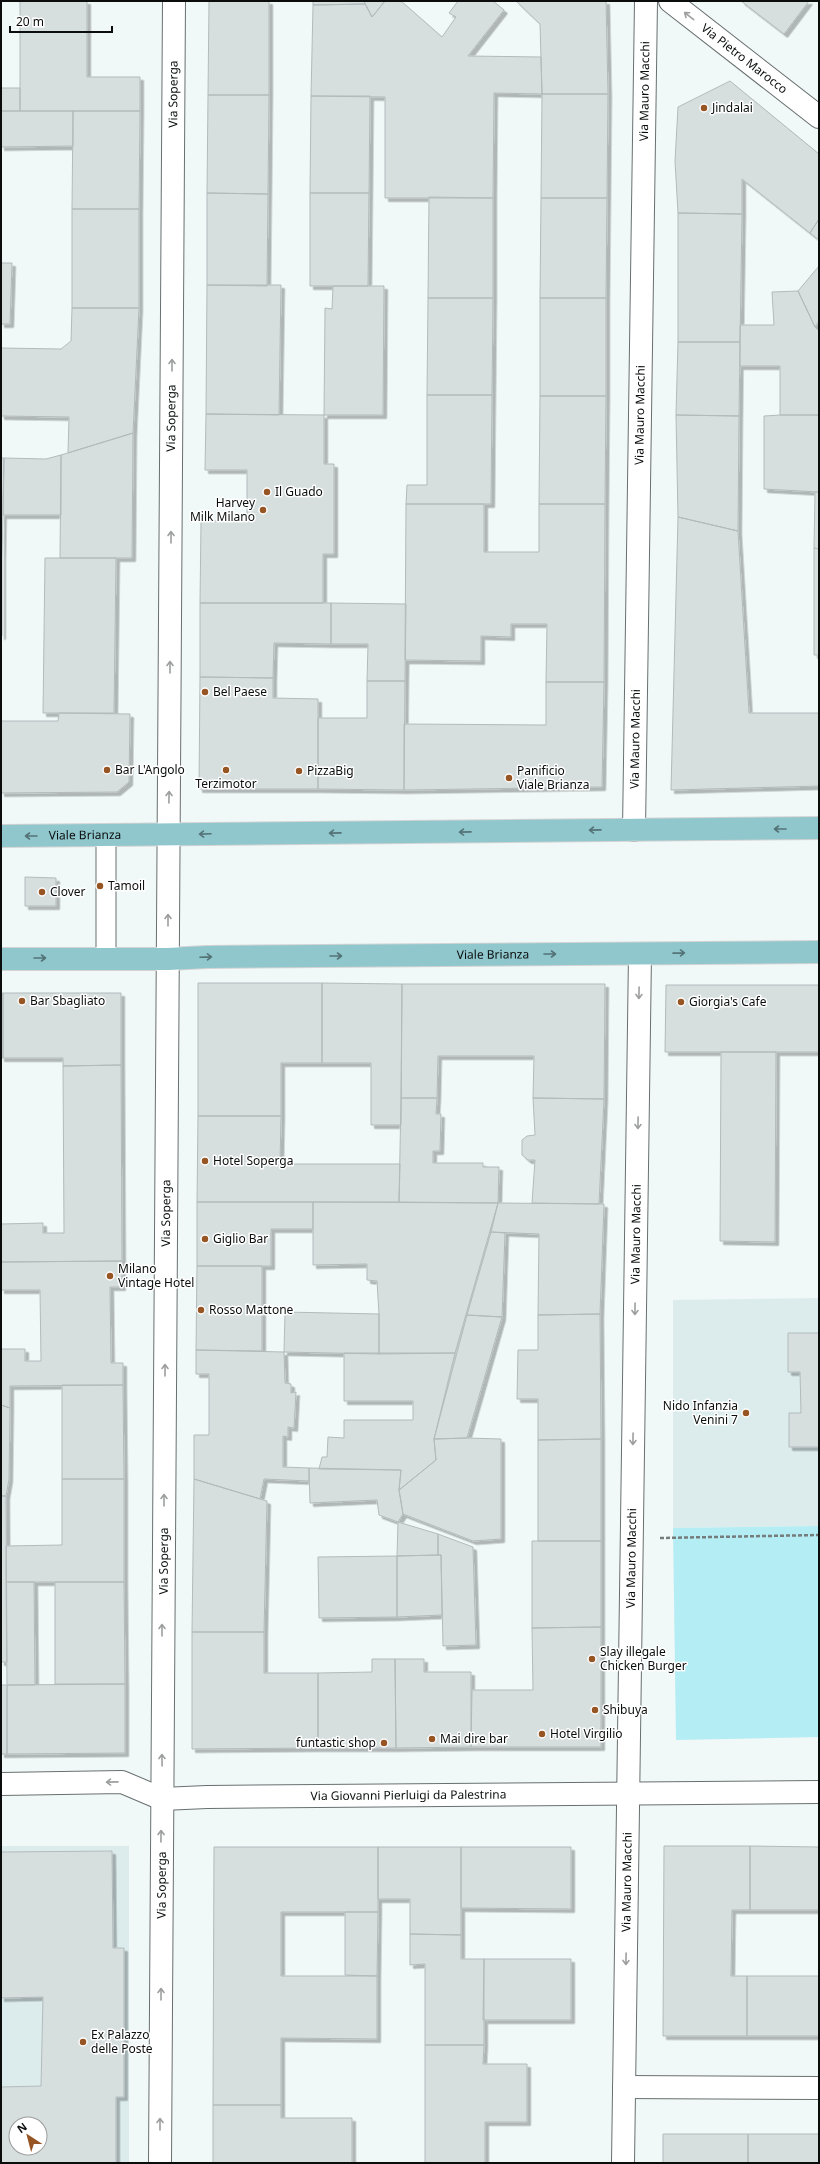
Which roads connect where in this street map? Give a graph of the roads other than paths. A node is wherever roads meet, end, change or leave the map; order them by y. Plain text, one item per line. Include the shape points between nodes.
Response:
1 (174, 1) edge
2 (646, 1) edge
3 (670, 1) edge
4 (819, 117) edge
5 (819, 828) edge
6 (634, 830) junction
7 (106, 835) junction
8 (1, 836) edge
9 (168, 836) junction
10 (819, 952) edge
11 (640, 954) junction
12 (106, 958) junction
13 (1, 959) edge
14 (168, 959) junction
15 (1, 1784) edge
16 (819, 1792) edge
17 (628, 1794) junction
18 (162, 1799) junction
19 (624, 2087) junction
20 (819, 2088) edge
21 (160, 2163) edge
22 (623, 2163) edge

9 -> 1 street, Via Soperga
2 - 6 street, Via Mauro Macchi
4 -> 3 street, Via Pietro Marocco
5 -> 6 main road, Viale Brianza
6 -> 9 main road, Viale Brianza
7 -> 8 main road, Viale Brianza
7 - 9 main road, Viale Brianza
7 - 12 lane
14 -> 9 street
11 -> 10 main road, Viale Brianza
14 -> 11 main road, Viale Brianza
11 -> 17 street, Via Mauro Macchi
13 -> 12 main road, Viale Brianza
12 - 14 main road, Viale Brianza
18 -> 14 street, Via Soperga
18 -> 15 street, Via Giovanni Pierluigi da Palestrina via 122,1782
16 - 17 street, Via Giovanni Pierluigi da Palestrina
17 - 18 street, Via Giovanni Pierluigi da Palestrina via 207,1796
17 -> 19 street, Via Mauro Macchi
21 -> 18 street, Via Soperga
19 - 20 street
19 - 22 street, Via Mauro Macchi

